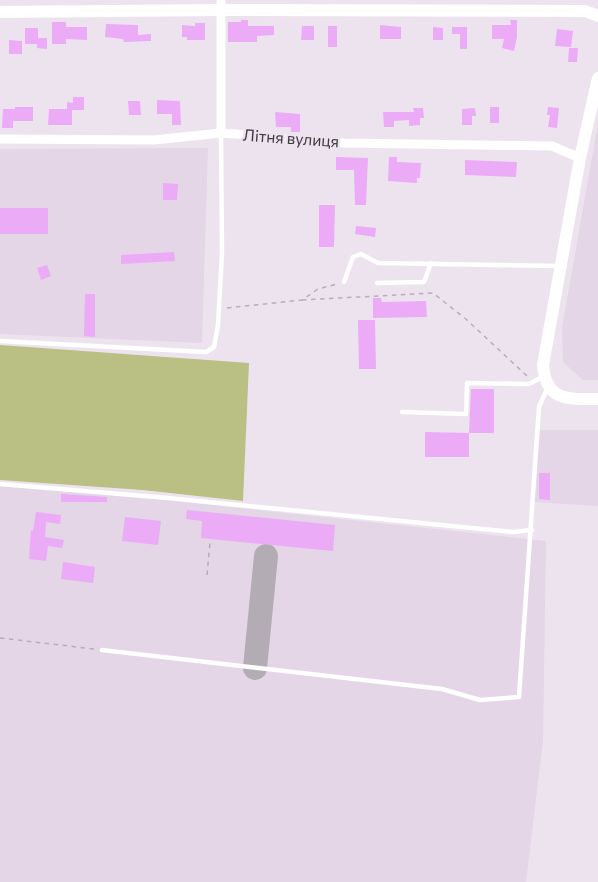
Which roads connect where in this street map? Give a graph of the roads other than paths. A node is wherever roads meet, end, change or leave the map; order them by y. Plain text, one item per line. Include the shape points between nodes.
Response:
1 (221, 5) edge
2 (0, 12) edge
3 (598, 16) edge
4 (598, 78) edge
5 (221, 133) junction
6 (0, 139) edge
7 (580, 158) junction
8 (431, 264) junction
9 (560, 266) junction
10 (344, 282) road end
11 (377, 283) dead end
12 (0, 341) edge
13 (542, 381) junction
14 (598, 399) edge
15 (402, 412) dead end
16 (0, 484) edge
17 (532, 530) junction
18 (102, 650) road end

1 - 2 street
1 - 3 street via 585,11
1 - 5 street
4 - 7 street
5 - 6 street, Літня вулиця via 154,140
5 - 7 street, Літня вулиця via 344,143 552,146
5 - 12 lane via 222,253 214,347 206,352
7 - 9 street
8 - 9 lane
8 - 10 lane via 378,262 361,254 353,257
8 - 11 lane via 424,282
9 - 13 street
13 - 14 street via 556,395 568,399
13 - 15 lane via 516,385 466,383 466,414
13 - 17 lane
16 - 17 lane via 513,532
17 - 18 lane via 519,697 480,700 442,689

